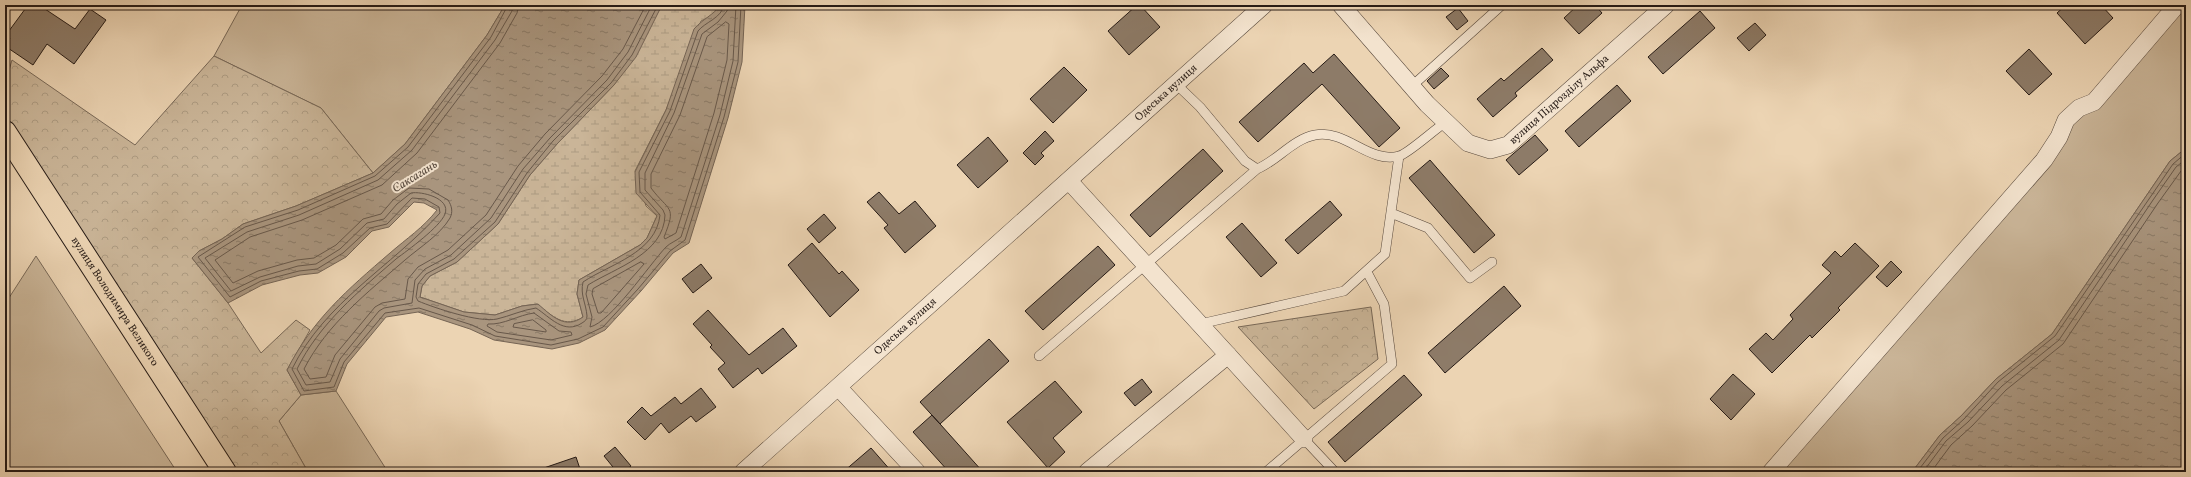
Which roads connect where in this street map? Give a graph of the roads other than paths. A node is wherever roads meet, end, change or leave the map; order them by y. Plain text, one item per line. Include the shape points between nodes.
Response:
1 (1264, 5) edge
2 (1341, 5) edge
3 (1502, 5) edge
4 (1666, 5) edge
5 (2178, 5) edge
6 (1176, 84) junction
7 (1412, 86) junction
8 (1446, 122) junction
9 (5, 132) edge
10 (1399, 156) junction
11 (1257, 169) junction
12 (1069, 181) junction
13 (1391, 213) junction
14 (1492, 262) dead end
15 (1145, 264) junction
16 (1366, 272) junction
17 (1200, 324) junction
18 (1228, 355) junction
19 (1039, 356) dead end
20 (839, 388) junction
21 (1304, 438) junction
22 (225, 472) edge
23 (742, 472) edge
24 (917, 472) edge
25 (1087, 472) edge
26 (1266, 472) edge
27 (1334, 472) edge
28 (1771, 472) edge

1 - 6 street, Одеська вулиця
2 - 7 street, вулиця Підрозділу Альфа
3 - 7 lane
4 - 8 street, вулиця Підрозділу Альфа via 1508,145 1490,150 1468,143
5 - 28 street via 2094,102 2079,108 2066,120 2059,137 2044,160
6 - 11 lane via 1200,107 1245,161
6 - 12 street, Одеська вулиця
7 - 8 street, вулиця Підрозділу Альфа
8 - 10 lane
9 - 22 main road, вулиця Володимира Великого
10 - 11 lane via 1375,156 1353,142 1326,134 1314,135
10 - 13 lane
11 - 15 lane
12 - 15 street
12 - 20 street, Одеська вулиця
13 - 14 lane via 1428,228 1470,278
13 - 16 lane via 1385,254
15 - 17 street
15 - 19 lane
16 - 17 lane via 1344,291
16 - 21 lane via 1384,304 1392,364
17 - 18 street
18 - 21 street
18 - 25 street
20 - 23 street, Одеська вулиця
20 - 24 street
21 - 26 lane
21 - 27 lane

